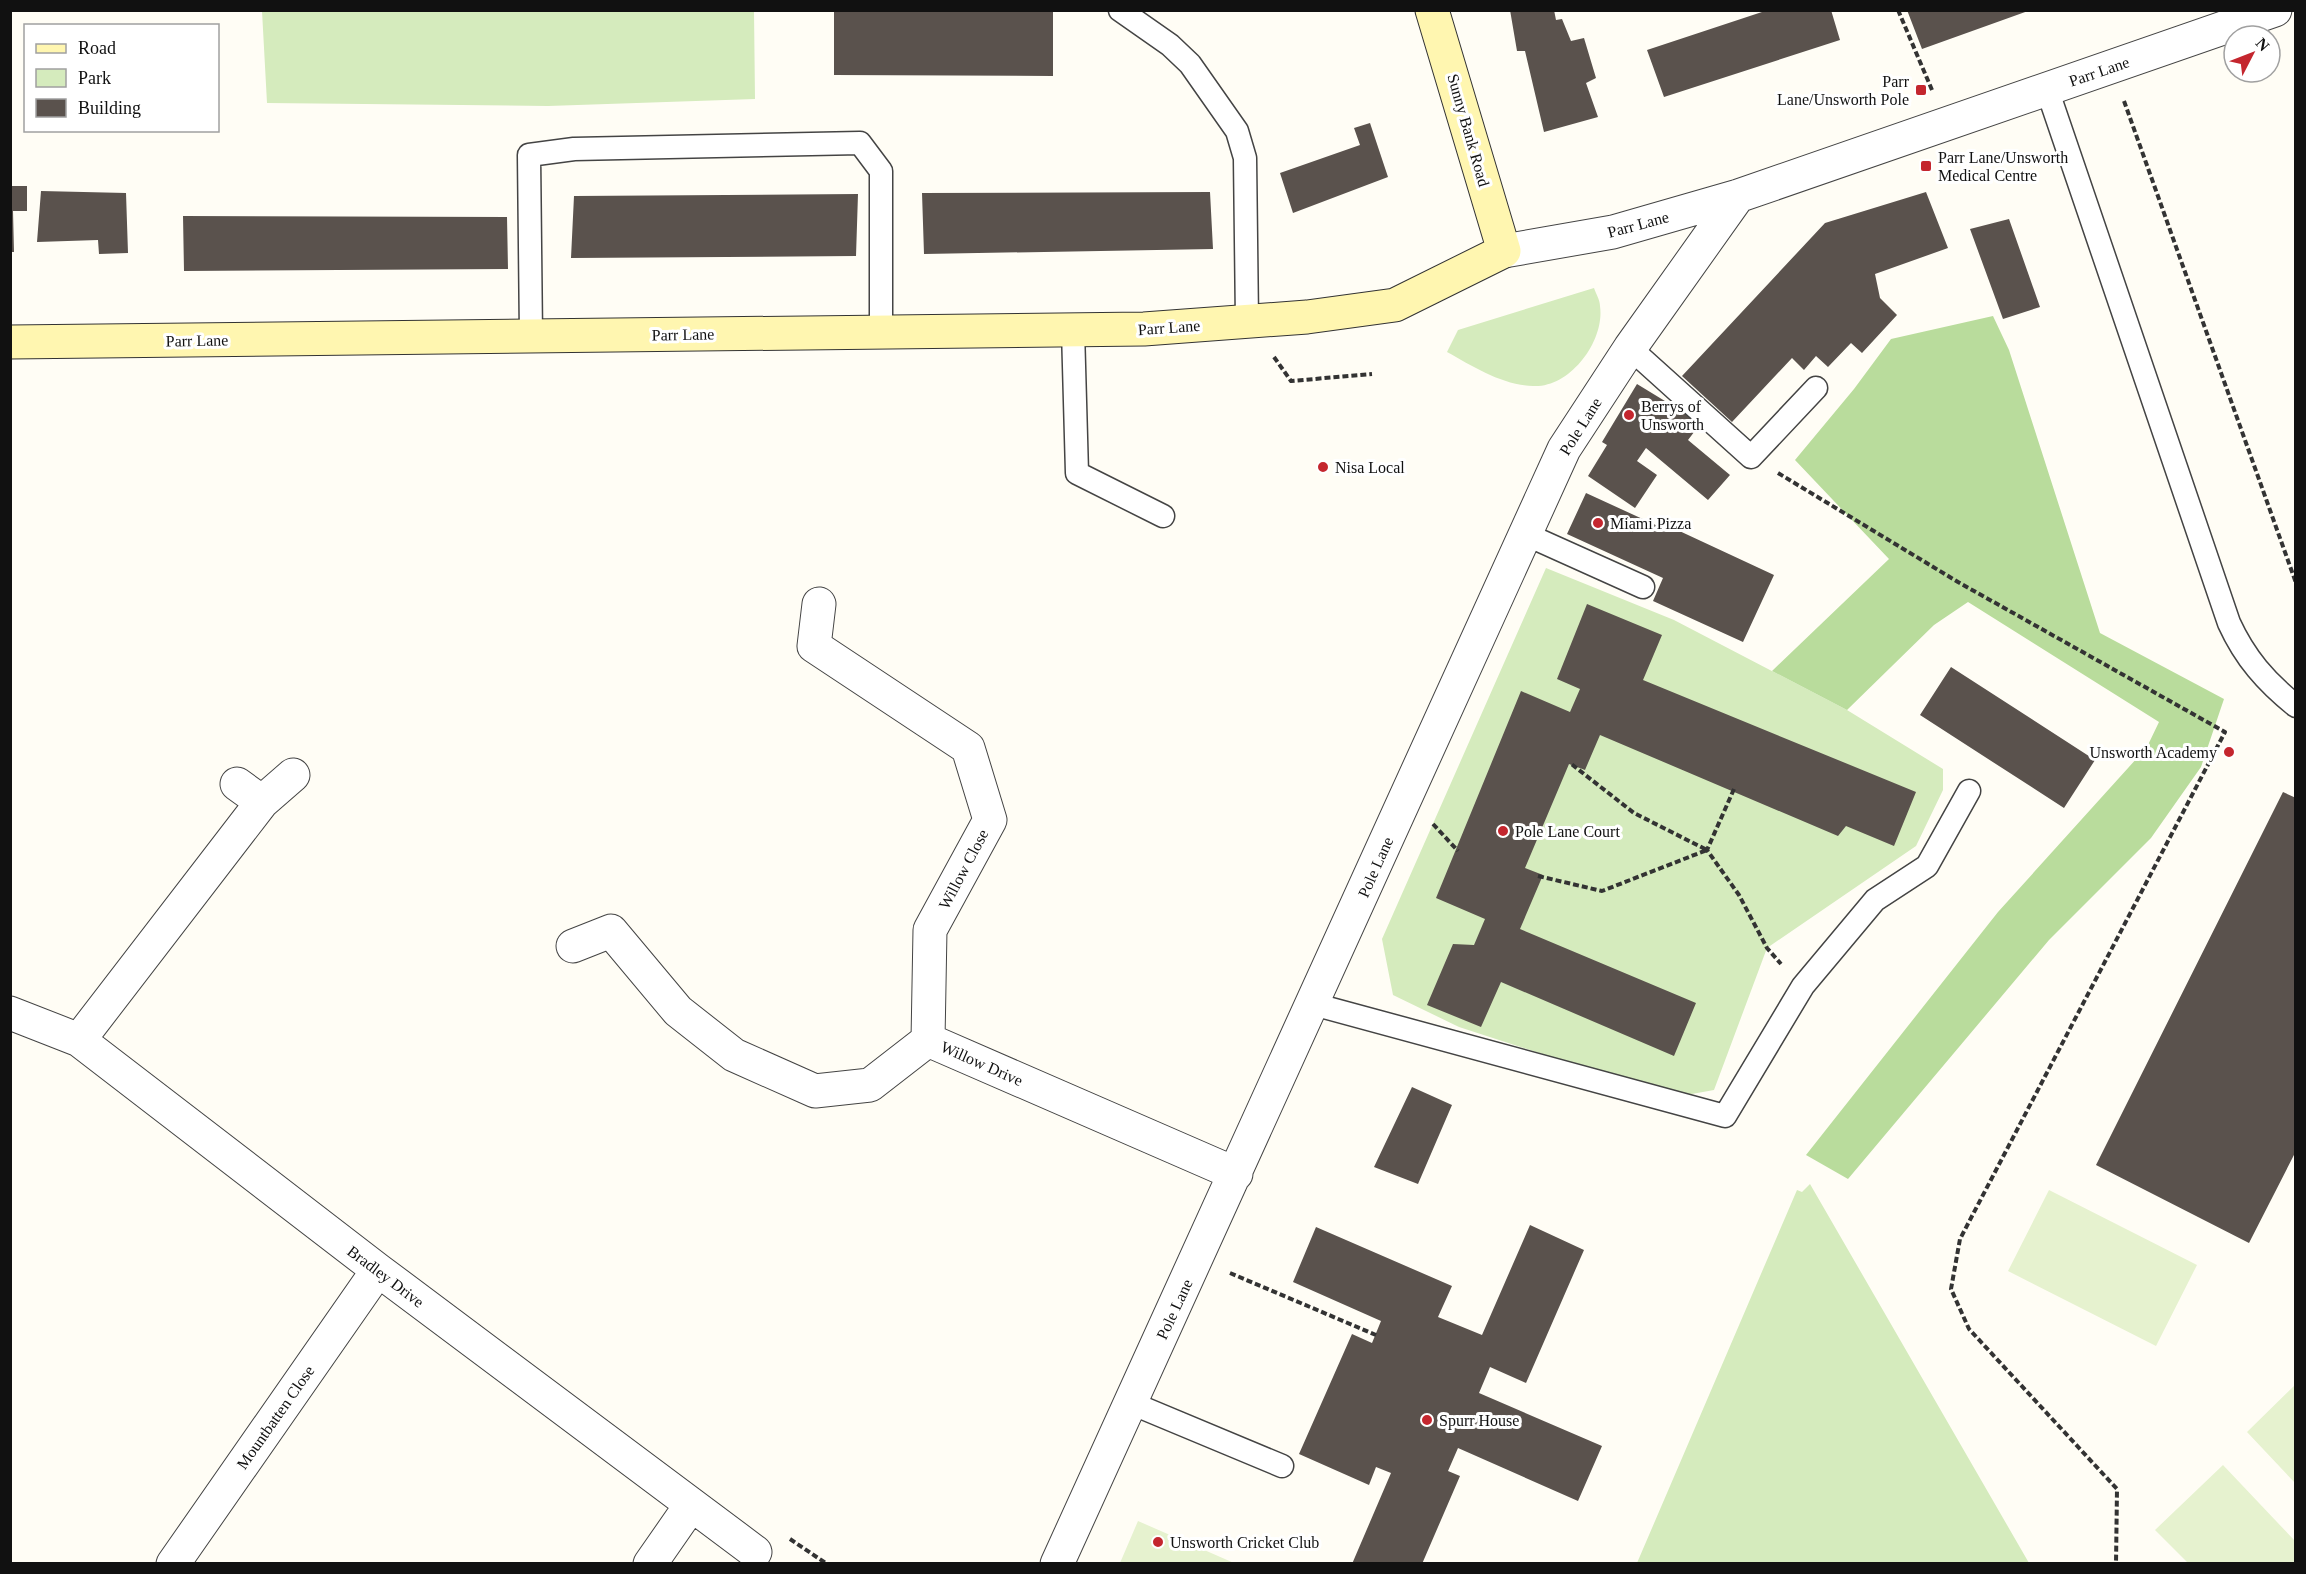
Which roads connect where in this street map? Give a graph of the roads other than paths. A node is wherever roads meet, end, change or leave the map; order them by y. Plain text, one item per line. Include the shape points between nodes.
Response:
1 (1120, 10) edge
2 (1432, 10) edge
3 (2257, 14) edge
4 (2047, 89) junction
5 (1738, 196) junction
6 (1504, 251) junction
7 (1247, 321) junction
8 (1073, 330) junction
9 (881, 332) junction
10 (531, 336) junction
11 (10, 342) edge
12 (1630, 348) junction
13 (1816, 388) dead end
14 (1163, 516) dead end
15 (1525, 534) junction
16 (1643, 587) dead end
17 (819, 604) dead end
18 (2295, 706) edge
19 (292, 775) dead end
20 (1969, 791) dead end
21 (573, 945) dead end
22 (1313, 1004) junction
23 (10, 1013) edge
24 (79, 1040) junction
25 (928, 1040) junction
26 (1236, 1174) junction
27 (378, 1270) junction
28 (1131, 1403) junction
29 (1282, 1466) dead end
30 (690, 1505) junction
31 (755, 1552) dead end
32 (172, 1563) edge
33 (650, 1563) edge
34 (1057, 1563) edge

1 - 7 lane via 1190,64 1237,131 1245,158
2 - 6 street, Sunny Bank Road
3 - 4 street, Parr Lane
4 - 5 street, Parr Lane
4 - 18 lane via 2229,623 2254,667
5 - 6 street, Parr Lane via 1613,232
5 - 12 street, Pole Lane
6 - 7 street, Parr Lane via 1395,305
7 - 8 street, Parr Lane
8 - 9 street, Parr Lane
8 - 14 lane via 1077,473
9 - 10 street, Parr Lane
9 - 10 lane via 881,171 860,143 574,149 529,155
10 - 11 street, Parr Lane
12 - 13 lane via 1751,457
12 - 15 street, Pole Lane via 1564,449
15 - 16 lane
15 - 22 street, Pole Lane
17 - 25 street, Willow Close via 814,646 968,748 990,819 930,930
19 - 24 street via 250,793
20 - 22 lane via 1927,866 1875,900 1803,986 1725,1116
21 - 25 street, Willow Drive via 611,931 678,1011 734,1055 815,1091 870,1085
22 - 26 street, Pole Lane
23 - 24 street, Bradley Drive
24 - 27 street, Bradley Drive
25 - 26 street, Willow Drive
26 - 28 street, Pole Lane
27 - 30 street, Bradley Drive
27 - 32 street, Mountbatten Close
28 - 29 lane
28 - 34 street, Pole Lane
30 - 31 street, Bradley Drive
30 - 33 street

